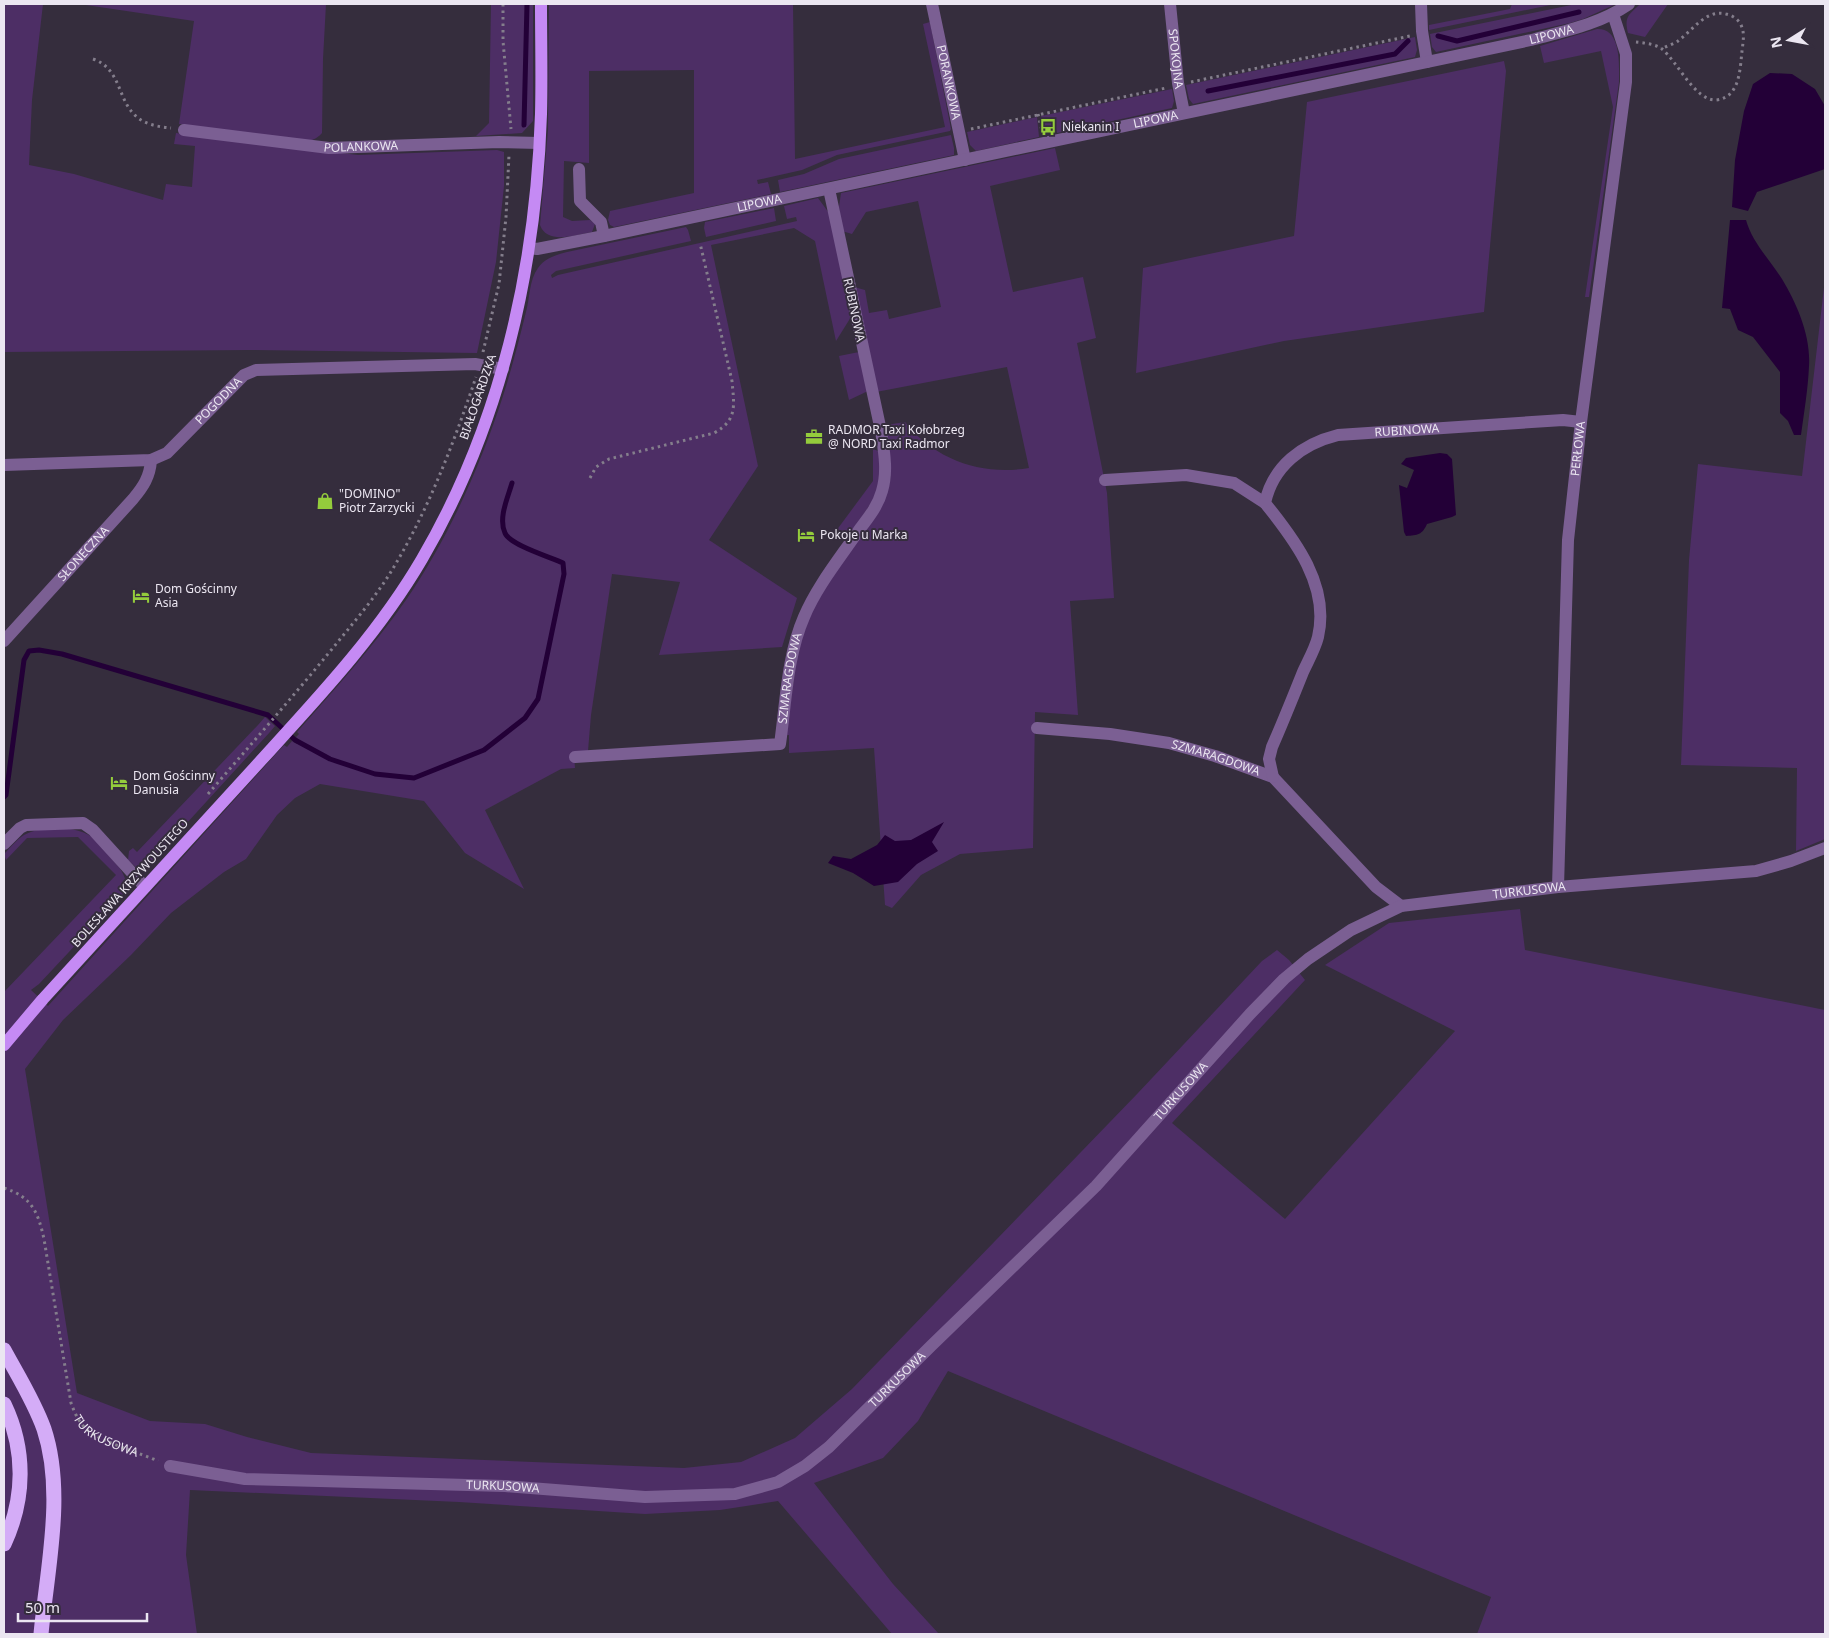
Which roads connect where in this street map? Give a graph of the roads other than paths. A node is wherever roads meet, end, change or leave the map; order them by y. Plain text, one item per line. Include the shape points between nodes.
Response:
1 (541, 4) edge
2 (932, 4) edge
3 (1170, 4) edge
4 (1421, 4) edge
5 (1629, 4) edge
6 (1613, 14) junction
7 (1427, 62) junction
8 (1184, 113) junction
9 (184, 130) road end
10 (539, 143) junction
11 (965, 160) junction
12 (580, 169) dead end
13 (828, 189) junction
14 (604, 236) junction
15 (529, 248) junction
16 (503, 369) junction
17 (1581, 422) junction
18 (881, 431) joint
19 (151, 460) junction
20 (4, 465) edge
21 (1105, 480) dead end
22 (1265, 503) junction
23 (4, 641) edge
24 (1037, 728) dead end
25 (279, 741) joint
26 (575, 758) dead end
27 (1273, 777) junction
28 (4, 844) edge
29 (1825, 848) edge
30 (145, 887) junction
31 (1558, 887) junction
32 (1401, 906) junction
33 (4, 1045) edge
34 (4, 1350) edge
35 (4, 1404) edge
36 (170, 1466) road end
37 (4, 1544) edge
38 (41, 1634) edge

1 - 10 main road, BIAŁOGARDZKA
2 - 11 street, PORANKOWA
3 - 8 street, SPOKOJNA
4 - 7 street
5 - 6 street, LIPOWA
6 - 7 street, LIPOWA via 1585,26 1531,40
6 - 17 street, PERŁOWA via 1623,43 1626,82
7 - 8 street, LIPOWA
8 - 11 street, LIPOWA
9 - 10 street, POLANKOWA via 329,148
10 - 15 main road, BIAŁOGARDZKA
11 - 13 street, LIPOWA
12 - 14 street via 580,200 601,222
13 - 14 street, LIPOWA
13 - 18 street, RUBINOWA
14 - 15 street, LIPOWA
15 - 16 main road, BIAŁOGARDZKA
16 - 19 street, POGODNA via 480,364 250,371 166,453
16 - 25 main road, BIAŁOGARDZKA via 467,468 421,561 372,633
17 - 22 street, RUBINOWA via 1563,420 1332,437 1310,445 1283,466 1268,490
17 - 31 street, PERŁOWA via 1568,540
18 - 26 street, SZMARAGDOWA via 886,467 882,490 873,510 804,616 791,660 780,744
19 - 20 street, POGODNA
19 - 23 street, SŁONECZNA via 144,485
21 - 22 street via 1186,475 1234,483
22 - 27 street via 1300,551 1313,577 1320,610 1318,637 1270,753
24 - 27 street, SZMARAGDOWA via 1110,734 1169,744
25 - 30 main road, BOLESŁAWA KRZYWOUSTEGO
27 - 32 street, SZMARAGDOWA via 1376,887
28 - 30 street via 26,825 83,823
29 - 31 street, TURKUSOWA via 1756,871
30 - 33 main road, BOLESŁAWA KRZYWOUSTEGO
31 - 32 street, TURKUSOWA
32 - 36 street, TURKUSOWA via 1351,930 1284,979 1096,1186 829,1447 778,1482 735,1494 645,1498 505,1486 245,1479
34 - 38 highway via 39,1416 52,1470 52,1517
35 - 37 highway via 20,1456 21,1481 14,1521

